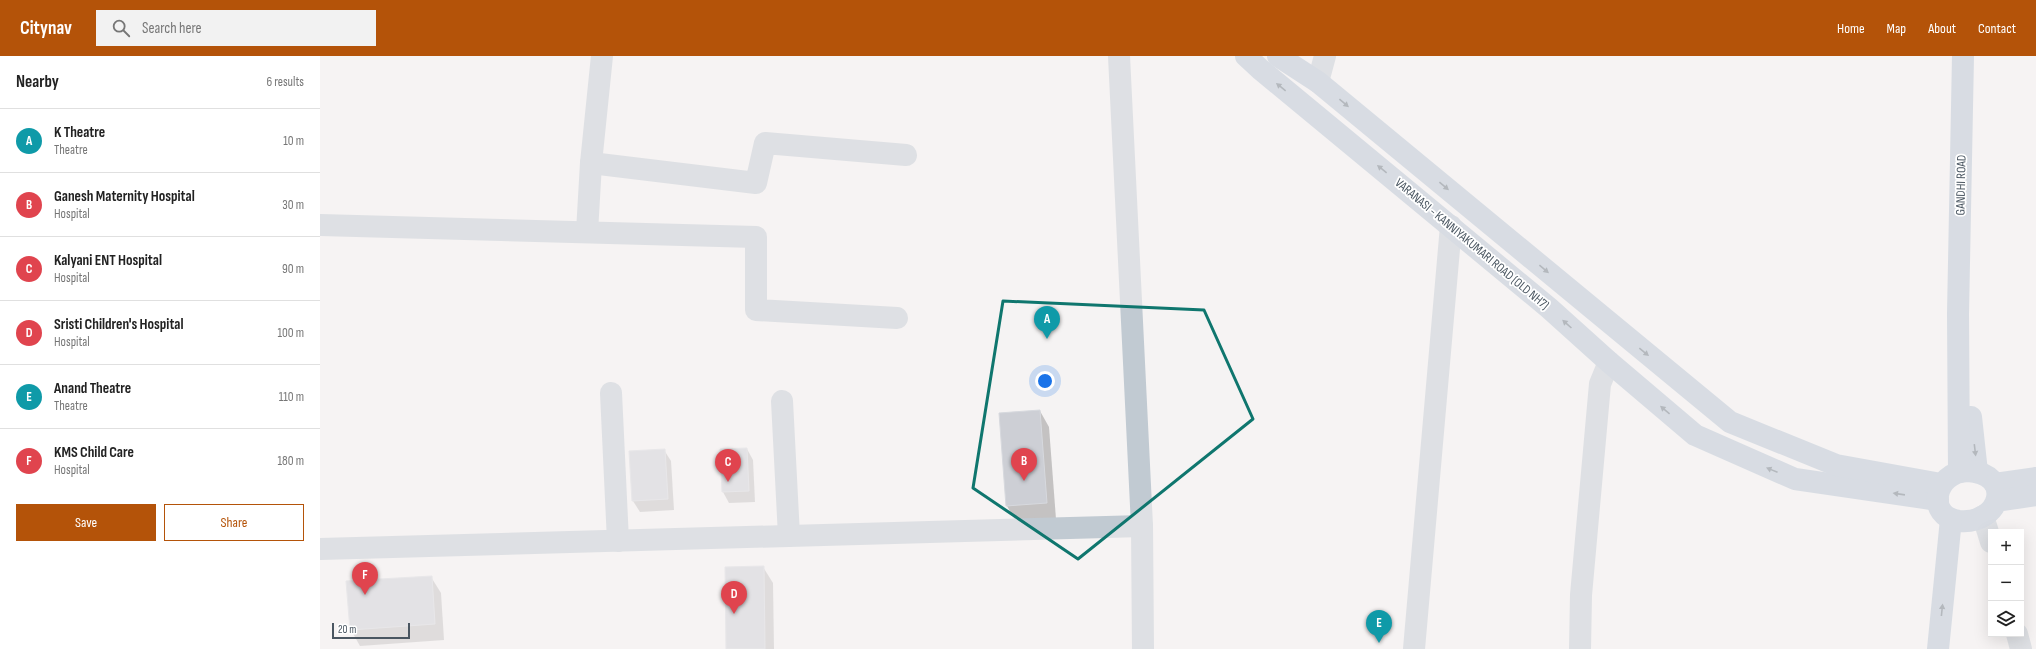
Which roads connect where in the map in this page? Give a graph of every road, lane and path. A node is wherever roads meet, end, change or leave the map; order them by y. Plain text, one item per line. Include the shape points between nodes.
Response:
1 (602, 56) edge
2 (1119, 56) edge
3 (1246, 56) edge
4 (1278, 56) edge
5 (1325, 56) edge
6 (1963, 56) edge
7 (1318, 82) junction
8 (906, 155) dead end
9 (591, 163) junction
10 (320, 225) edge
11 (1451, 226) junction
12 (587, 232) junction
13 (897, 318) dead end
14 (1609, 362) junction
15 (611, 393) dead end
16 (782, 401) dead end
17 (2036, 478) edge
18 (1982, 489) junction
19 (1940, 492) junction
20 (2036, 495) edge
21 (1951, 519) junction
22 (1142, 526) junction
23 (1989, 529) edge
24 (789, 536) junction
25 (618, 541) junction
26 (320, 549) edge
27 (2018, 637) edge
28 (1143, 649) edge
29 (1414, 649) edge
30 (1580, 649) edge
31 (1938, 649) edge
32 (2021, 649) edge

1 - 9 street
2 - 22 street
11 -> 3 main road, VARANASI - KANNIYAKUMARI ROAD (OLD NH7)
4 - 7 main road
5 - 7 street
6 - 18 main road, GANDHI ROAD via 1958,314
7 -> 19 main road via 1730,422 1836,465
8 - 9 street via 764,143 756,183
9 - 12 street
10 - 12 street
14 -> 11 main road, VARANASI - KANNIYAKUMARI ROAD (OLD NH7)
11 - 29 street
12 - 13 street via 756,237 756,310
19 -> 14 main road, VARANASI - KANNIYAKUMARI ROAD (OLD NH7) via 1795,479 1695,435
14 - 30 street via 1600,384 1581,595
15 - 25 street
16 - 24 street
17 - 18 main road
18 - 19 main road
18 - 20 main road
18 - 21 main road via 1967,521
18 - 23 street
19 - 21 main road via 1938,506
31 -> 21 main road
22 - 24 street
22 - 28 street
24 - 25 street
25 - 26 street
27 - 32 street

